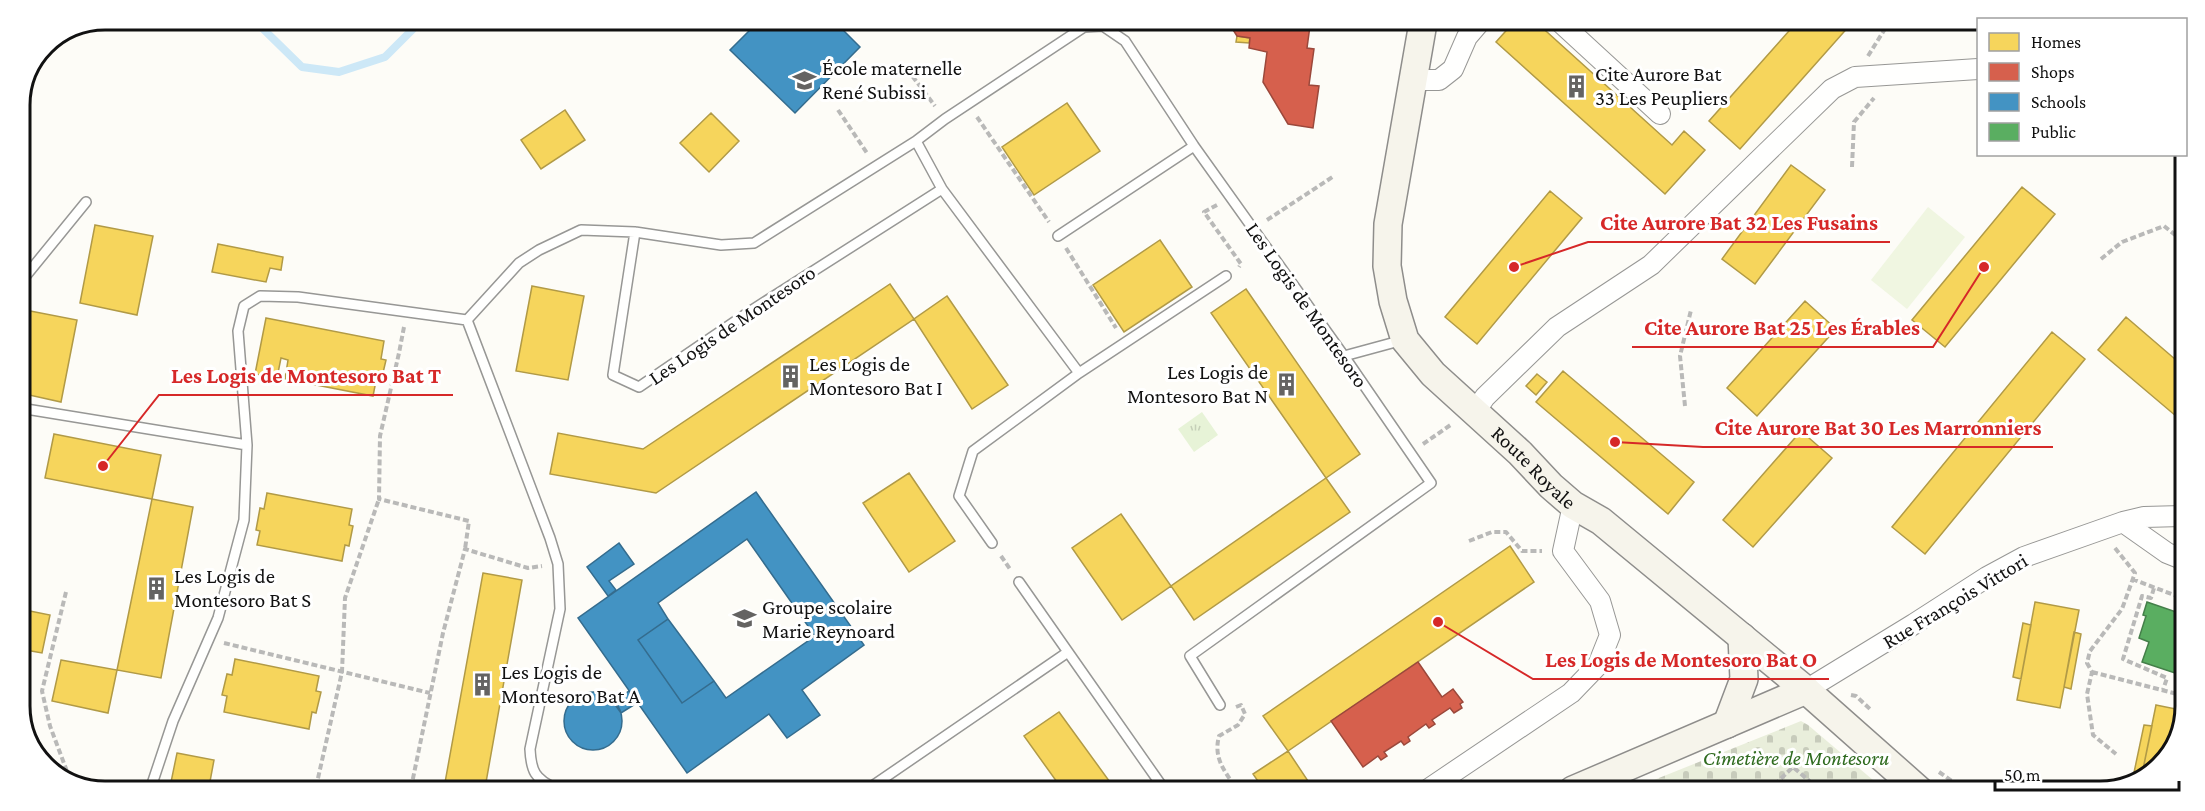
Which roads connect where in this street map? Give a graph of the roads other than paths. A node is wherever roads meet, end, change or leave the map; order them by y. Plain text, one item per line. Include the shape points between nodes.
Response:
1 (1079, 30) edge
2 (1109, 30) edge
3 (1422, 30) edge
4 (1473, 30) edge
5 (1569, 30) edge
6 (1977, 69) edge
7 (1414, 80) junction
8 (1660, 114) dead end
9 (916, 141) junction
10 (1194, 147) junction
11 (942, 189) junction
12 (86, 202) dead end
13 (635, 232) junction
14 (1058, 236) dead end
15 (30, 271) edge
16 (1226, 276) road end
17 (467, 320) junction
18 (1405, 340) junction
19 (1344, 356) junction
20 (1079, 373) junction
21 (30, 410) edge
22 (1471, 410) junction
23 (247, 445) junction
24 (1573, 505) junction
25 (2175, 516) edge
26 (2123, 522) junction
27 (992, 543) road end
28 (2175, 556) edge
29 (1019, 582) road end
30 (1742, 637) junction
31 (1068, 652) junction
32 (1806, 690) junction
33 (1220, 705) dead end
34 (1727, 724) junction
35 (153, 781) edge
36 (541, 781) edge
37 (880, 781) edge
38 (1158, 781) edge
39 (1440, 781) edge
40 (1602, 781) edge
41 (1909, 781) edge

1 - 9 lane, Les Logis de Montesoro
2 - 10 lane, Les Logis de Montesoro via 1125,40
3 - 7 main road, Route Royale
4 - 7 street via 1454,69 1439,80
5 - 8 street
6 - 22 street via 1855,77 1832,89 1651,265 1557,327
7 - 18 main road, Route Royale via 1388,224 1387,266
9 - 11 lane
9 - 13 lane, Les Logis de Montesoro via 754,243 721,245
10 - 14 lane
10 - 19 lane, Les Logis de Montesoro
11 - 13 lane, Les Logis de Montesoro via 639,387 613,375
11 - 20 lane
12 - 15 lane
13 - 17 lane, Les Logis de Montesoro via 581,230 539,249 519,263
16 - 20 lane
17 - 23 lane via 298,297 260,296 244,306 238,332
17 - 36 lane via 558,564 560,609 530,749 531,766
18 - 19 lane
18 - 22 main road, Route Royale
19 - 33 lane, Les Logis de Montesoro via 1431,483 1190,656
20 - 27 lane via 973,451 959,495
21 - 23 lane
22 - 24 main road, Route Royale
23 - 35 lane via 244,520 218,618 173,721
24 - 30 main road, Route Royale via 1601,521
24 - 39 street via 1563,551 1600,601 1610,635 1598,665 1571,693
25 - 26 street, Rue François Vittori
26 - 28 street
26 - 32 street, Rue François Vittori via 2024,557
29 - 31 lane
30 - 32 main road, Route Royale
30 - 34 main road via 1744,679
31 - 37 lane
31 - 38 lane
32 - 34 main road
32 - 41 main road, Route Royale
34 - 40 main road

